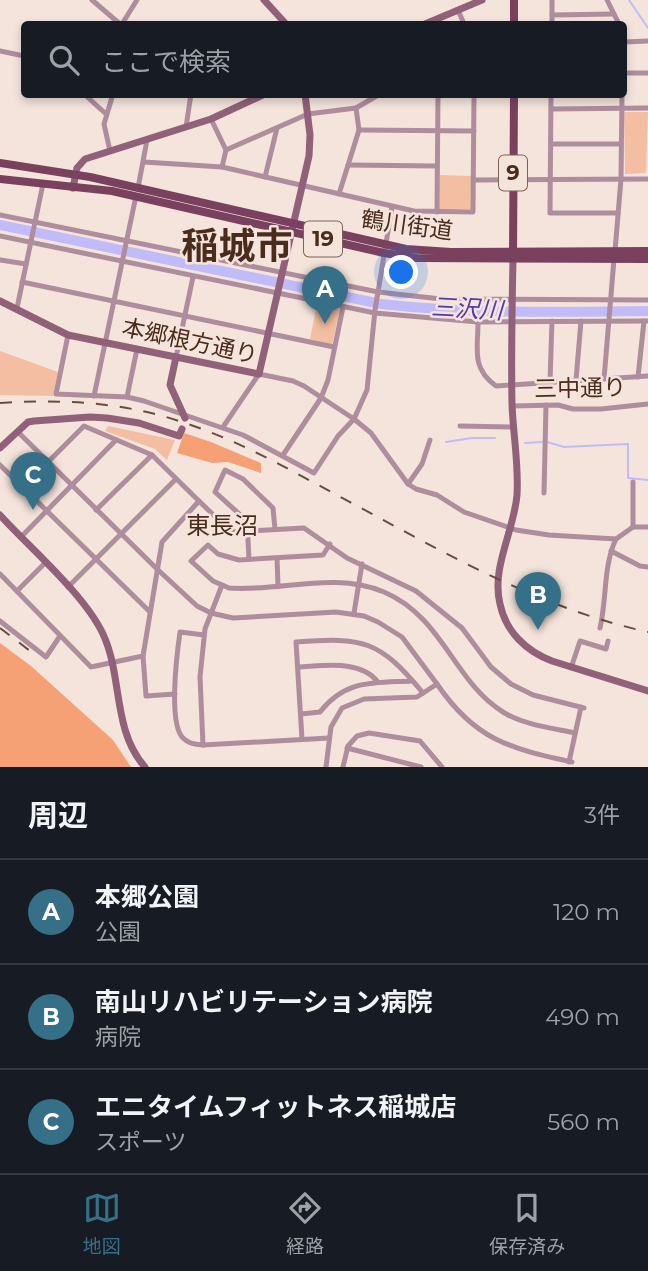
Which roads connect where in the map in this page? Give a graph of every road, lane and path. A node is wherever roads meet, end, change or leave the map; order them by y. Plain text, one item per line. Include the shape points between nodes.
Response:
1 (92, 0) edge
2 (137, 0) edge
3 (264, 0) edge
4 (482, 0) edge
5 (514, 0) edge
6 (552, 0) edge
7 (607, 0) edge
8 (458, 10) junction
9 (614, 14) junction
10 (552, 15) junction
11 (117, 21) edge
12 (123, 21) edge
13 (283, 21) edge
14 (432, 21) edge
15 (463, 21) edge
16 (514, 21) edge
17 (552, 21) edge
18 (618, 21) edge
19 (648, 41) edge
20 (627, 42) edge
21 (0, 51) edge
22 (21, 54) edge
23 (627, 73) edge
24 (648, 73) edge
25 (88, 98) edge
26 (112, 98) edge
27 (190, 98) edge
28 (256, 98) edge
29 (306, 98) edge
30 (373, 98) edge
31 (438, 98) edge
32 (474, 98) edge
33 (514, 98) edge
34 (551, 98) edge
35 (622, 98) edge
36 (356, 107) junction
37 (648, 108) edge
38 (551, 109) junction
39 (622, 109) junction
40 (106, 114) junction
41 (308, 114) junction
42 (211, 119) junction
43 (186, 127) junction
44 (277, 128) junction
45 (359, 130) junction
46 (438, 131) junction
47 (474, 131) junction
48 (148, 140) junction
49 (551, 144) junction
50 (621, 144) junction
51 (226, 150) junction
52 (110, 151) junction
53 (144, 162) junction
54 (0, 163) edge
55 (348, 165) junction
56 (437, 166) junction
57 (222, 167) junction
58 (75, 175) junction
59 (265, 177) junction
60 (513, 179) junction
61 (621, 179) junction
62 (648, 179) edge
63 (0, 180) edge
64 (474, 180) junction
65 (550, 180) junction
66 (43, 184) junction
67 (302, 186) junction
68 (73, 188) junction
69 (137, 192) junction
70 (339, 194) junction
71 (393, 207) junction
72 (437, 212) junction
73 (618, 213) junction
74 (0, 215) edge
75 (34, 224) junction
76 (293, 228) junction
77 (0, 236) edge
78 (31, 240) junction
79 (127, 243) junction
80 (385, 249) junction
81 (648, 251) edge
82 (513, 255) junction
83 (614, 255) junction
84 (648, 259) edge
85 (0, 260) edge
86 (124, 260) junction
87 (26, 264) junction
88 (282, 275) junction
89 (193, 277) junction
90 (22, 282) junction
91 (278, 292) junction
92 (378, 293) junction
93 (648, 300) edge
94 (0, 301) edge
95 (115, 302) junction
96 (512, 302) junction
97 (610, 302) junction
98 (343, 307) junction
99 (17, 308) junction
100 (375, 312) junction
101 (185, 316) junction
102 (512, 319) junction
103 (610, 319) junction
104 (552, 321) junction
105 (581, 321) junction
106 (646, 321) edge
107 (478, 322) junction
108 (268, 333) junction
109 (68, 335) junction
110 (106, 343) junction
111 (334, 347) junction
112 (137, 349) junction
113 (176, 357) junction
114 (259, 374) junction
115 (648, 376) edge
116 (638, 377) junction
117 (604, 379) junction
118 (576, 380) junction
119 (550, 381) junction
120 (512, 386) junction
121 (94, 396) junction
122 (127, 397) junction
123 (321, 398) junction
124 (648, 404) edge
125 (546, 405) junction
126 (512, 406) junction
127 (185, 415) junction
128 (354, 419) junction
129 (460, 426) dead end
130 (223, 427) junction
131 (513, 427) junction
132 (182, 429) dead end
133 (18, 432) junction
134 (116, 440) junction
135 (430, 440) dead end
136 (0, 448) edge
137 (152, 455) junction
138 (283, 455) junction
139 (48, 462) junction
140 (0, 465) edge
141 (176, 479) junction
142 (633, 482) dead end
143 (408, 484) junction
144 (72, 486) junction
145 (544, 493) dead end
146 (199, 501) junction
147 (96, 510) junction
148 (47, 511) junction
149 (0, 515) edge
150 (633, 527) junction
151 (648, 527) edge
152 (275, 529) junction
153 (511, 529) junction
154 (247, 531) junction
155 (121, 535) junction
156 (20, 537) junction
157 (616, 539) junction
158 (330, 544) junction
159 (611, 551) junction
160 (276, 558) junction
161 (96, 559) junction
162 (249, 559) junction
163 (45, 563) junction
164 (362, 565) junction
165 (648, 567) edge
166 (157, 569) junction
167 (0, 574) edge
168 (359, 584) junction
169 (222, 585) junction
170 (278, 586) junction
171 (68, 587) junction
172 (17, 590) junction
173 (149, 611) junction
174 (211, 613) junction
175 (354, 614) junction
176 (0, 621) edge
177 (600, 628) dead end
178 (204, 635) junction
179 (60, 636) junction
180 (608, 641) dead end
181 (143, 656) junction
182 (113, 663) junction
183 (298, 667) junction
184 (571, 668) junction
185 (412, 681) junction
186 (378, 682) junction
187 (437, 684) junction
188 (648, 691) edge
189 (423, 693) junction
190 (175, 694) junction
191 (301, 714) junction
192 (575, 733) junction
193 (329, 738) junction
194 (302, 739) junction
195 (204, 744) junction
196 (347, 748) junction
197 (438, 766) edge
198 (145, 767) edge
199 (326, 767) edge
200 (343, 767) edge
201 (421, 767) edge

1 - 11 street
2 - 12 street
3 - 13 street
4 - 8 street
5 - 16 main road
6 - 10 street
7 - 9 street
8 - 14 street
8 - 15 street
9 - 10 street
9 - 18 street
10 - 17 street
19 - 20 street
21 - 22 street
23 - 24 street
25 - 40 street
26 - 40 street
27 - 43 street
28 - 42 street
29 - 41 street
30 - 36 street
31 - 46 street
32 - 47 street
33 - 60 main road, 9
34 - 38 street
35 - 39 street
36 - 41 street
36 - 45 street
37 - 39 street
38 - 39 street
38 - 49 street
39 - 50 street
40 - 52 street via 104,133
41 - 44 street
41 - 67 street via 310,151
42 - 43 street
42 - 51 street
43 - 48 street
44 - 51 street
44 - 59 street
45 - 46 street
45 - 55 street
46 - 47 street
46 - 56 street
47 - 64 street
48 - 52 street
48 - 53 street
49 - 50 street
49 - 65 street
50 - 61 street
51 - 57 street
52 - 58 street via 82,160
53 - 57 street
53 - 69 street
54 - 58 main road, 鶴川街道 / 19
55 - 56 street
55 - 70 street
56 - 72 street
57 - 59 street
58 - 68 street
58 - 69 main road, 鶴川街道 / 19
59 - 67 street
60 - 64 street
60 - 65 street
60 - 82 main road, 9
61 - 62 street
61 - 65 street
61 - 73 street
63 - 66 main road, 鶴川街道 / 19
64 - 72 street via 473,212
65 - 73 street via 550,213
66 - 68 main road, 鶴川街道 / 19
66 - 75 street
67 - 70 street
67 - 76 street
68 - 69 main road, 鶴川街道 / 19
69 - 76 main road, 鶴川街道 / 19
69 - 79 street
70 - 71 street
71 - 72 street
71 - 80 street
73 - 83 street
74 - 75 street
75 - 78 street
75 - 79 street
76 - 80 main road, 鶴川街道 / 19
76 - 88 street
77 - 78 street
78 - 86 street
78 - 87 street
79 - 86 street
79 - 88 street
80 - 82 main road, 鶴川街道 / 19 via 428,259
80 - 92 street
81 - 83 main road, 鶴川街道 / 19
82 - 83 main road, 鶴川街道 / 19
82 - 96 street
83 - 84 main road, 鶴川街道 / 19
83 - 97 street
85 - 87 street
86 - 89 street
86 - 95 street
87 - 90 street
88 - 91 street
88 - 92 street
89 - 91 street
89 - 101 street
90 - 95 street
90 - 99 street
91 - 98 street
91 - 108 street
92 - 96 street
92 - 100 street
93 - 97 street
94 - 99 street, 本郷根方通り
95 - 101 street
95 - 110 street
96 - 97 street
96 - 102 street
97 - 103 street
98 - 100 street
98 - 111 street
99 - 109 street, 本郷根方通り
100 - 107 street
100 - 128 street via 367,390
101 - 108 street
101 - 113 street
102 - 104 street
102 - 107 street
102 - 120 street
103 - 105 street
103 - 106 street
103 - 117 street
104 - 105 street
104 - 119 street
105 - 118 street
106 - 116 street
107 - 120 street via 481,373 496,386
108 - 111 street
108 - 114 street
109 - 110 street, 本郷根方通り
109 - 121 street via 56,394
110 - 112 street, 本郷根方通り
110 - 121 street
111 - 123 street
112 - 113 street, 本郷根方通り
112 - 122 street
113 - 114 street, 本郷根方通り
113 - 127 street via 170,385
114 - 123 street, 本郷根方通り via 293,381
114 - 130 street
115 - 116 street
116 - 117 street
117 - 118 street
118 - 119 street
119 - 120 street
120 - 126 street
121 - 122 street
122 - 127 street
123 - 128 street, 本郷根方通り
123 - 138 street
124 - 125 street, 三中通り via 601,409
125 - 126 street, 三中通り
125 - 145 street
126 - 131 street
127 - 130 street
128 - 138 street via 314,473
128 - 143 street, 本郷根方通り
129 - 131 street
130 - 138 street
131 - 153 street via 517,485
132 - 133 street via 179,436 139,423 98,417 37,422
133 - 136 street
133 - 139 street
134 - 137 street
134 - 139 street via 84,426
134 - 144 street
135 - 143 street via 422,464
137 - 141 street
137 - 147 street
139 - 144 street
140 - 148 street
141 - 146 street
141 - 155 street
142 - 150 street
143 - 153 street
144 - 147 street
144 - 148 street
146 - 154 street via 231,532
146 - 166 street via 162,542
147 - 155 street
148 - 156 street
148 - 161 street
149 - 156 street
150 - 151 street
150 - 157 street
152 - 154 street
152 - 154 street via 273,508 243,479 225,470 215,492 247,521
152 - 158 street via 304,528
153 - 157 street
153 - 184 street via 497,585 502,613 528,649
154 - 162 street
155 - 161 street
155 - 166 street
156 - 163 street
157 - 159 street
158 - 160 street via 323,555
158 - 164 street
159 - 165 street
159 - 177 street
160 - 162 street
160 - 170 street
161 - 171 street
161 - 173 street
162 - 169 street via 228,558 208,545 191,561
163 - 171 street
163 - 172 street
164 - 168 street
164 - 192 street via 416,591 437,607 511,684 533,695 582,707
166 - 173 street
166 - 174 street
167 - 172 street
168 - 170 street
168 - 175 street
168 - 192 street via 383,591 416,611 477,689 504,713
169 - 170 street via 239,589
169 - 174 street
171 - 182 street via 96,621
172 - 179 street
173 - 181 street
174 - 175 street via 243,618
174 - 178 street
175 - 187 street via 402,637
176 - 179 street via 46,657
178 - 190 street via 180,632
178 - 195 street via 200,677
179 - 182 street via 91,667
180 - 184 street via 606,649 580,641
181 - 182 street
181 - 190 street via 146,696
182 - 198 street via 126,735
183 - 185 street via 296,642 337,639 378,650
183 - 186 street via 349,666
183 - 191 street
184 - 188 street
185 - 186 street
185 - 189 street
186 - 191 street via 348,688 320,712
187 - 189 street
187 - 192 street via 462,717 490,737 521,750 570,762
189 - 193 street via 352,702 337,714
190 - 195 street via 181,737
191 - 194 street
193 - 194 street
193 - 199 street
194 - 195 street
196 - 197 street via 369,733 420,741
196 - 200 street
196 - 201 street

